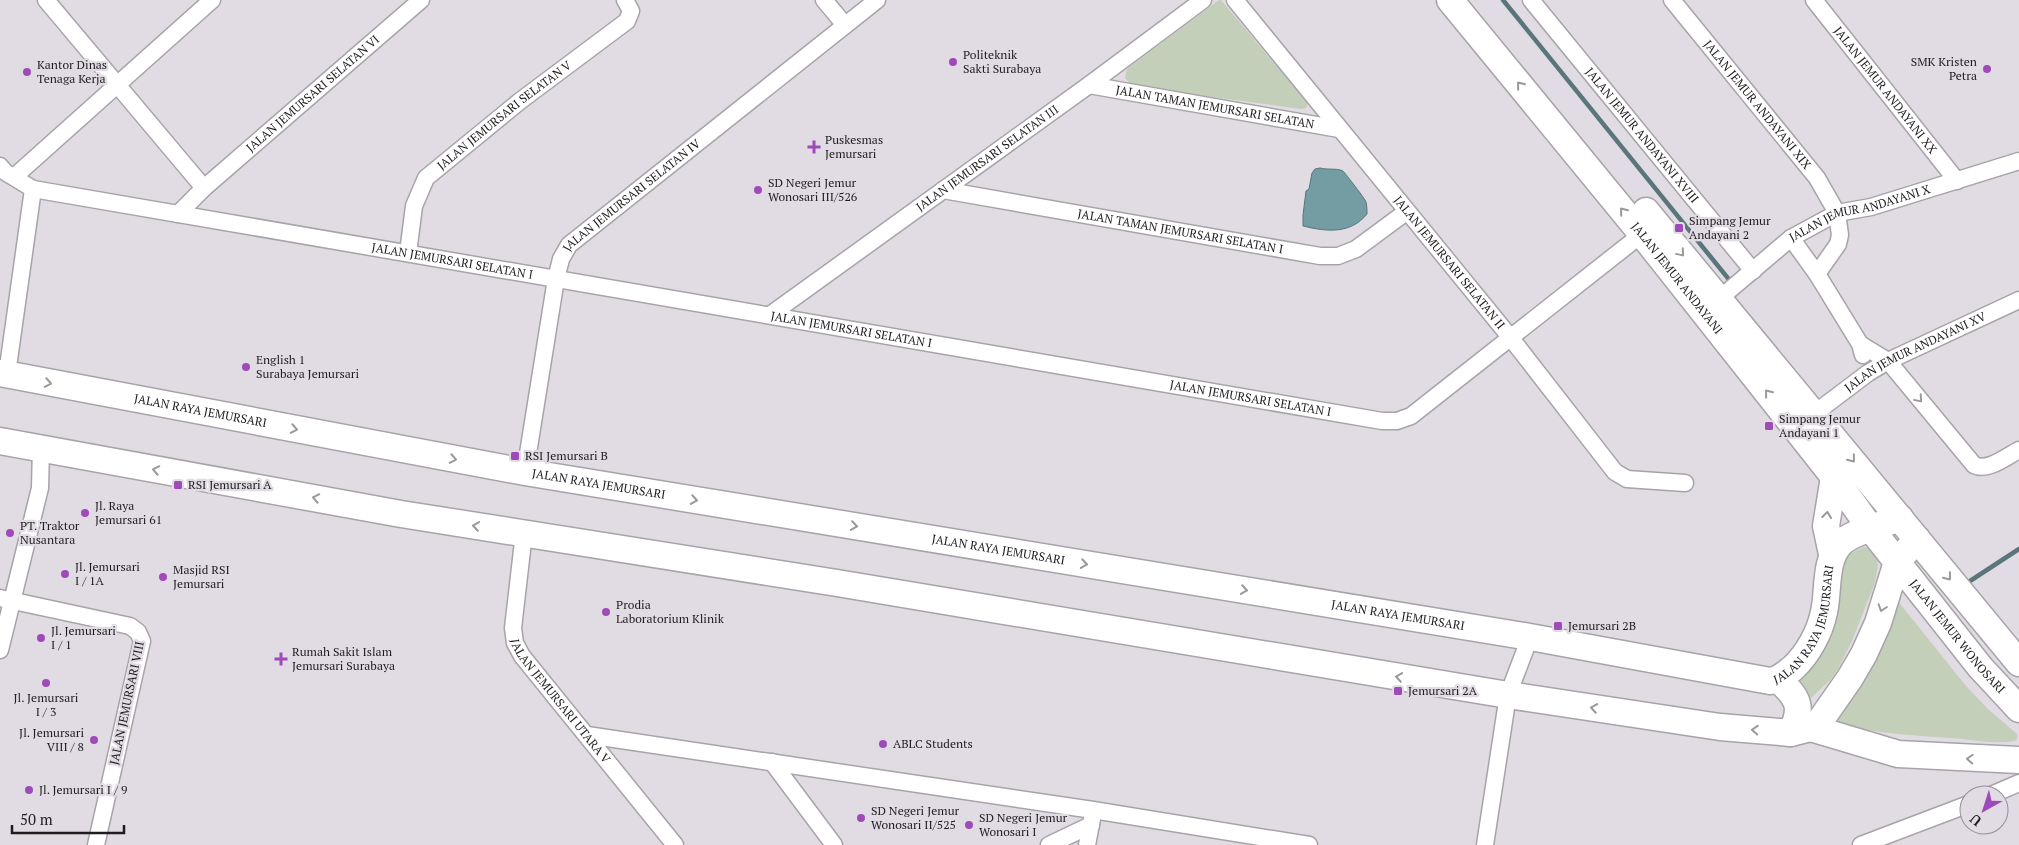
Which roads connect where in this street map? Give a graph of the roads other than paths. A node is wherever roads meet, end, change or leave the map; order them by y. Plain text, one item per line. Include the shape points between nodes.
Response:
1 (46, 0) edge
2 (212, 0) edge
3 (421, 0) edge
4 (625, 0) edge
5 (824, 0) edge
6 (877, 0) edge
7 (1202, 0) edge
8 (1235, 0) edge
9 (1450, 0) edge
10 (1472, 0) edge
11 (1531, 0) edge
12 (1672, 0) edge
13 (1814, 0) edge
14 (194, 6) edge
15 (845, 25) junction
16 (118, 85) junction
17 (1089, 85) junction
18 (1339, 129) junction
19 (2019, 161) edge
20 (6, 172) edge
21 (1957, 181) junction
22 (204, 188) junction
23 (33, 189) junction
24 (943, 190) junction
25 (1406, 212) junction
26 (1837, 213) junction
27 (178, 214) junction
28 (1642, 234) junction
29 (1791, 238) junction
30 (408, 253) junction
31 (1753, 271) junction
32 (1817, 274) junction
33 (556, 279) junction
34 (1719, 300) junction
35 (2019, 300) edge
36 (770, 316) junction
37 (1510, 338) junction
38 (1860, 344) junction
39 (1888, 361) junction
40 (1868, 373) junction
41 (4, 374) edge
42 (1815, 413) junction
43 (0, 441) edge
44 (41, 448) junction
45 (2019, 450) edge
46 (525, 472) junction
47 (1834, 477) junction
48 (1685, 483) dead end
49 (1900, 518) junction
50 (1871, 529) junction
51 (524, 533) junction
52 (1917, 539) junction
53 (1832, 554) junction
54 (1897, 562) junction
55 (6, 599) edge
56 (1527, 644) junction
57 (0, 650) edge
58 (2018, 659) edge
59 (1779, 680) junction
60 (1511, 689) junction
61 (2019, 709) edge
62 (1801, 730) junction
63 (587, 735) junction
64 (2019, 760) edge
65 (772, 762) junction
66 (1959, 808) edge
67 (1092, 818) junction
68 (1211, 837) edge
69 (96, 845) edge
70 (675, 845) edge
71 (834, 845) edge
72 (1049, 845) edge
73 (1087, 845) edge
74 (1308, 845) edge
75 (1486, 845) edge
76 (1861, 845) edge

1 - 16 street
2 - 14 street
3 - 22 street, JALAN JEMURSARI SELATAN VI
4 - 30 street, JALAN JEMURSARI SELATAN V via 631,11 627,21 520,101 426,178 414,206
5 - 15 street
6 - 15 street, JALAN JEMURSARI SELATAN IV
7 - 17 street, JALAN JEMURSARI SELATAN III
8 - 18 street, JALAN JEMURSARI SELATAN II
28 -> 9 main road, JALAN JEMUR ANDAYANI
10 -> 34 main road, JALAN JEMUR ANDAYANI
11 - 31 street, JALAN JEMUR ANDAYANI XVIII
12 - 26 street, JALAN JEMUR ANDAYANI XIX via 1817,178
13 - 21 street, JALAN JEMUR ANDAYANI XX
14 - 16 street
15 - 33 street, JALAN JEMURSARI SELATAN IV via 580,234 560,260
16 - 20 street
16 - 22 street
17 - 18 street, JALAN TAMAN JEMURSARI SELATAN
17 - 24 street, JALAN JEMURSARI SELATAN III
18 - 25 street, JALAN JEMURSARI SELATAN II
19 - 21 street, JALAN JEMUR ANDAYANI X
20 - 23 street, JALAN JEMURSARI SELATAN I
21 - 26 street, JALAN JEMUR ANDAYANI X via 1871,207
22 - 27 street, JALAN JEMURSARI SELATAN VI
23 - 27 street, JALAN JEMURSARI SELATAN I
23 - 41 street
24 - 25 street, JALAN TAMAN JEMURSARI SELATAN I via 1320,256 1338,256 1356,249
24 - 36 street, JALAN JEMURSARI SELATAN III
25 - 37 street, JALAN JEMURSARI SELATAN II
26 - 29 street, JALAN JEMUR ANDAYANI X
26 - 32 street via 1838,244
27 - 30 street, JALAN JEMURSARI SELATAN I
28 - 37 street, JALAN JEMURSARI SELATAN I
47 -> 28 main road, JALAN JEMUR ANDAYANI
29 - 31 street, JALAN JEMUR ANDAYANI X
29 - 32 street
30 - 33 street, JALAN JEMURSARI SELATAN I
31 - 34 street, JALAN JEMUR ANDAYANI X
32 - 38 street
33 - 36 street, JALAN JEMURSARI SELATAN I
33 - 46 street, JALAN JEMURSARI SELATAN IV
34 - 42 main road, JALAN JEMUR ANDAYANI
35 - 39 street, JALAN JEMUR ANDAYANI XV
36 - 37 street, JALAN JEMURSARI SELATAN I via 1382,421 1397,421 1411,416
37 - 48 street, JALAN JEMURSARI SELATAN II via 1615,472 1626,478
38 - 39 street
38 - 40 street
39 - 40 street, JALAN JEMUR ANDAYANI XV
39 -> 45 street via 1974,465 1989,466
40 - 42 street, JALAN JEMUR ANDAYANI XV
41 -> 46 main road, JALAN RAYA JEMURSARI
42 -> 49 main road, JALAN JEMUR ANDAYANI
43 - 44 main road
51 -> 44 main road via 401,514
44 - 55 street via 40,488
46 -> 56 main road, JALAN RAYA JEMURSARI
47 - 50 main road, JALAN JEMUR ANDAYANI
53 -> 47 main road via 1826,526
49 - 50 main road, JALAN RAYA JEMURSARI
49 - 52 main road, JALAN JEMUR ANDAYANI
50 - 53 main road, JALAN RAYA JEMURSARI via 1853,534
50 - 54 main road, JALAN JEMUR ANDAYANI
60 -> 51 main road
51 - 63 street, JALAN JEMURSARI UTARA V via 513,628 515,643
52 - 54 main road
52 -> 58 main road via 1985,624
53 - 59 main road, JALAN RAYA JEMURSARI via 1824,614 1810,648
54 - 61 main road, JALAN JEMUR WONOSARI via 1980,667
54 -> 62 main road via 1878,623 1864,654 1826,714
55 - 57 street
55 - 69 street, JALAN JEMURSARI VIII via 130,626 141,635
56 - 59 main road, JALAN RAYA JEMURSARI via 1764,681
56 - 60 street
59 - 62 main road via 1798,704
62 -> 60 main road via 1720,727
60 - 75 street
64 -> 62 main road via 1898,754
63 - 65 street
63 - 70 street, JALAN JEMURSARI UTARA V
65 - 67 street
65 - 71 street
66 - 76 street
67 - 68 street
67 - 72 street
67 - 73 street
68 - 74 street

